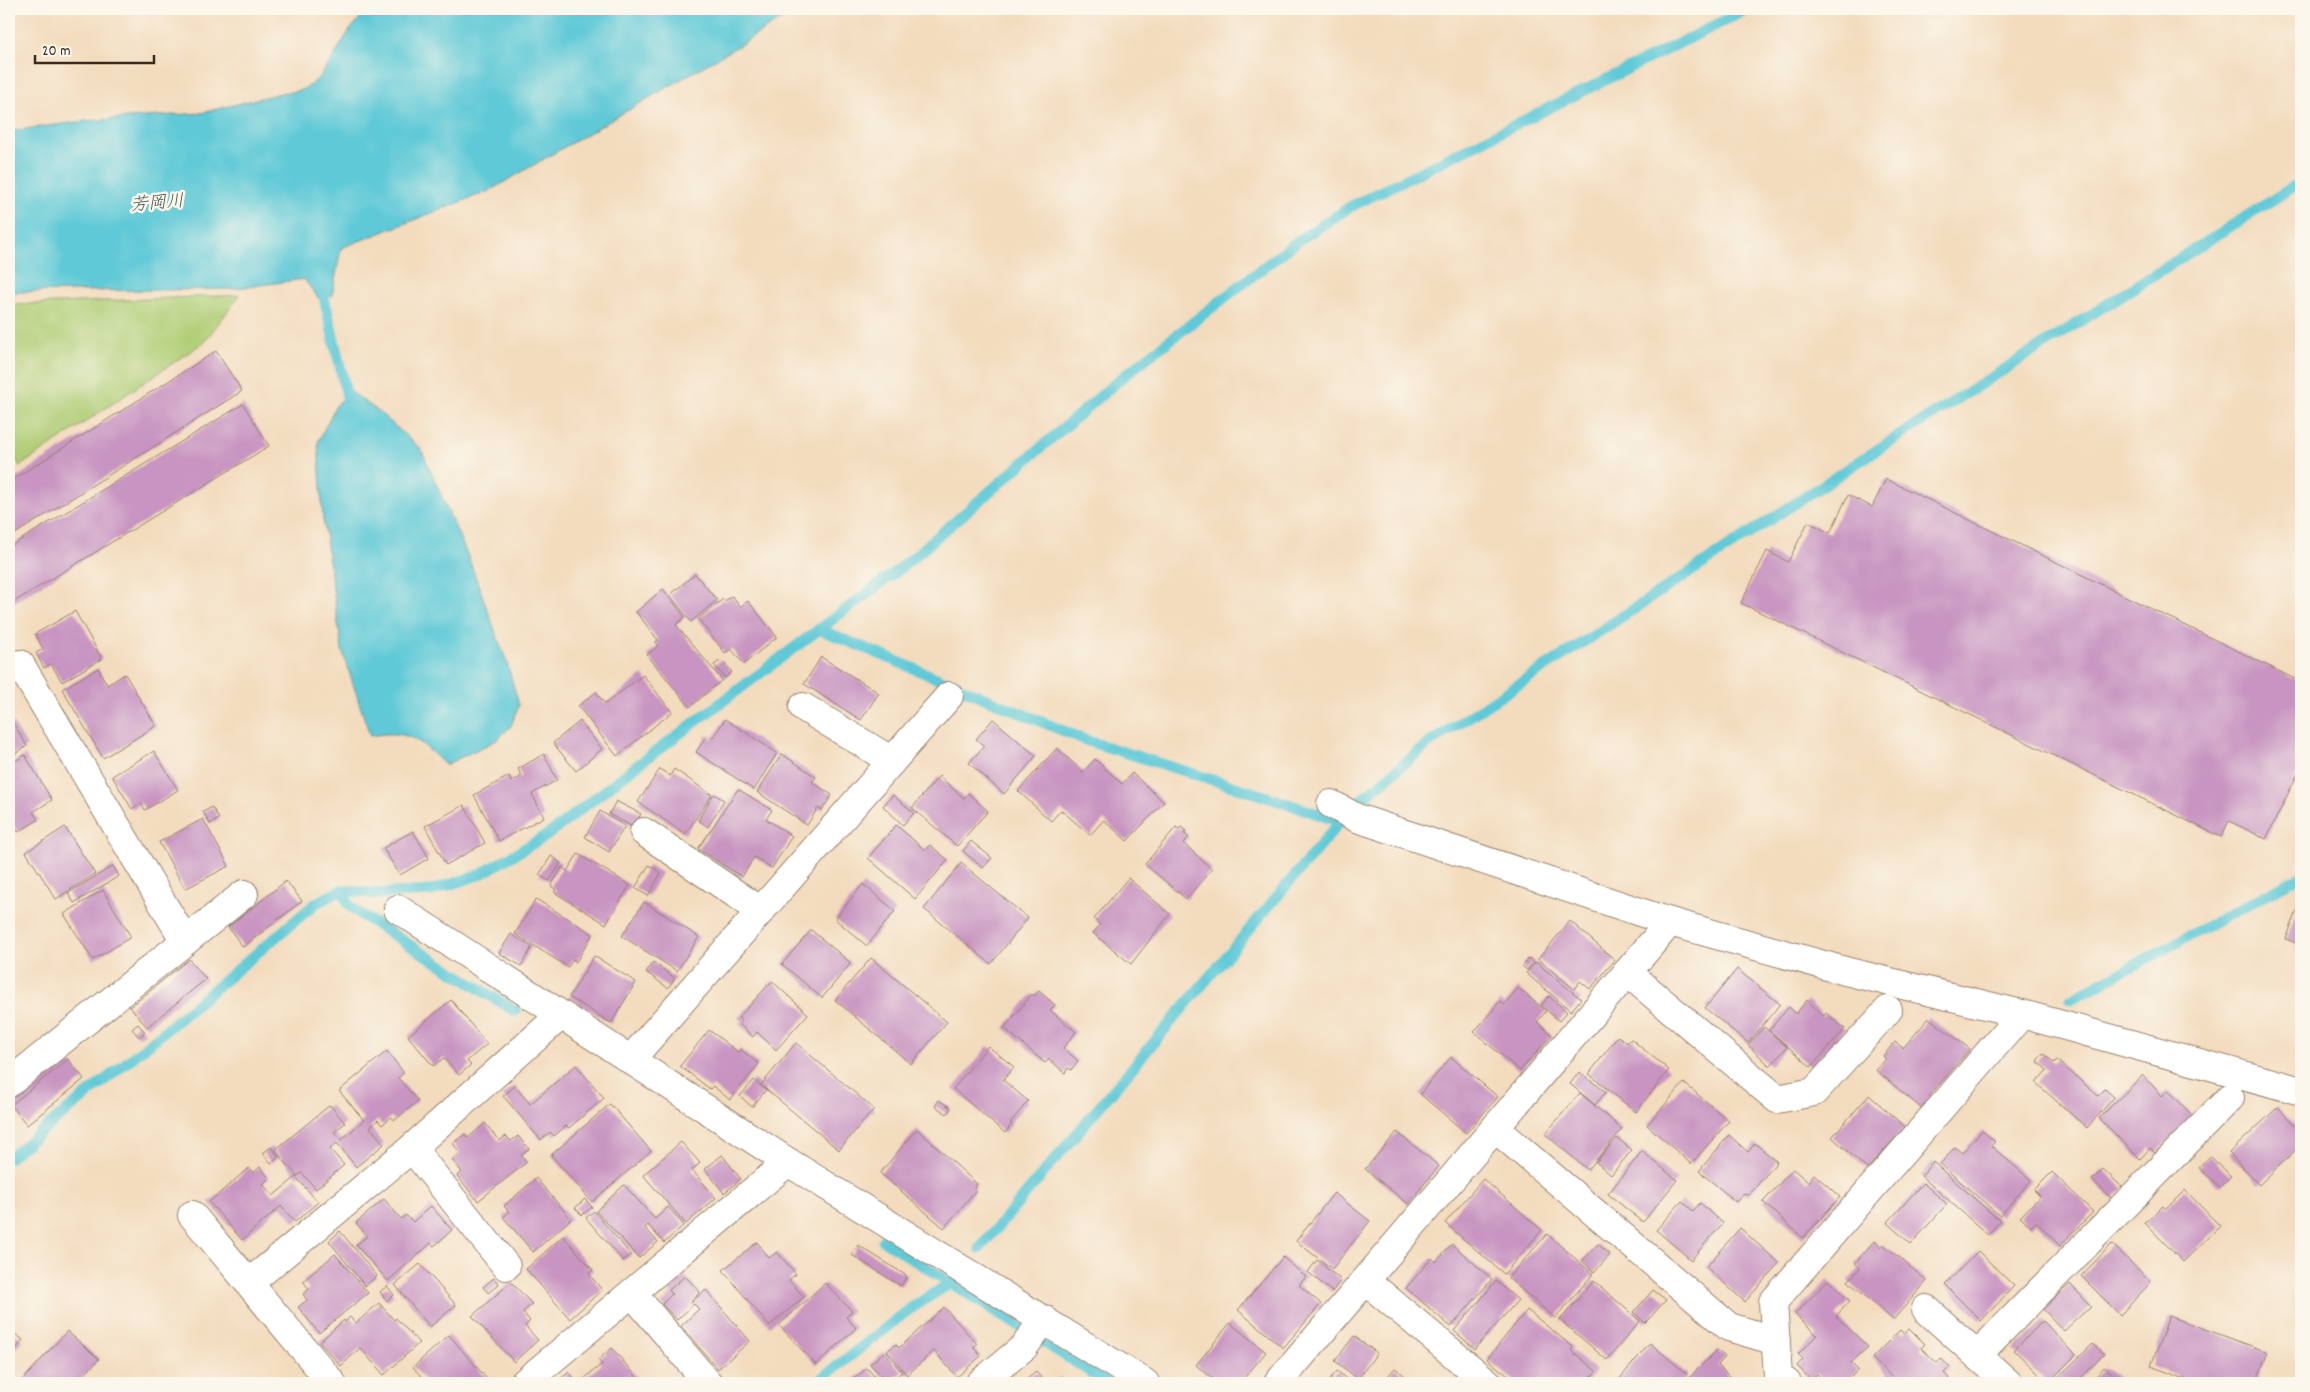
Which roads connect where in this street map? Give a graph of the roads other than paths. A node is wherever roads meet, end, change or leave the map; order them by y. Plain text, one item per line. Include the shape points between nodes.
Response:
1 (20, 664) dead end
2 (949, 696) dead end
3 (803, 707) dead end
4 (892, 761) junction
5 (1343, 811) dead end
6 (644, 832) dead end
7 (244, 894) dead end
8 (398, 909) dead end
9 (761, 911) junction
10 (1666, 927) junction
11 (185, 941) junction
12 (1627, 972) junction
13 (1888, 1010) dead end
14 (561, 1015) junction
15 (2016, 1021) junction
16 (630, 1059) junction
17 (12, 1074) edge
18 (2301, 1091) edge
19 (2230, 1098) dead end
20 (1495, 1128) junction
21 (412, 1148) junction
22 (788, 1162) junction
23 (192, 1214) dead end
24 (506, 1266) dead end
25 (1366, 1281) junction
26 (249, 1283) junction
27 (633, 1294) junction
28 (1926, 1309) dead end
29 (1036, 1331) junction
30 (1776, 1341) junction
31 (1977, 1355) junction
32 (332, 1383) edge
33 (524, 1383) edge
34 (708, 1383) edge
35 (980, 1383) edge
36 (1145, 1383) edge
37 (1278, 1383) edge
38 (1488, 1383) edge
39 (1787, 1383) edge
40 (2008, 1383) edge

1 - 11 street
2 - 4 street
3 - 4 street
4 - 9 street
5 - 10 street
6 - 9 street
7 - 11 street
8 - 14 street
9 - 16 street
10 - 12 street
10 - 15 street via 1845,971
11 - 17 street
12 - 13 street via 1777,1099 1814,1092
12 - 20 street
14 - 16 street
14 - 21 street
15 - 18 street
15 - 30 street via 1774,1302
16 - 22 street
19 - 31 street
20 - 25 street
20 - 30 street via 1729,1327
21 - 24 street
21 - 26 street
22 - 27 street
22 - 29 street
23 - 26 street
25 - 37 street
25 - 38 street
26 - 32 street
27 - 33 street
27 - 34 street
28 - 31 street
29 - 35 street via 1024,1347
29 - 36 street
30 - 39 street via 1778,1376
31 - 40 street

